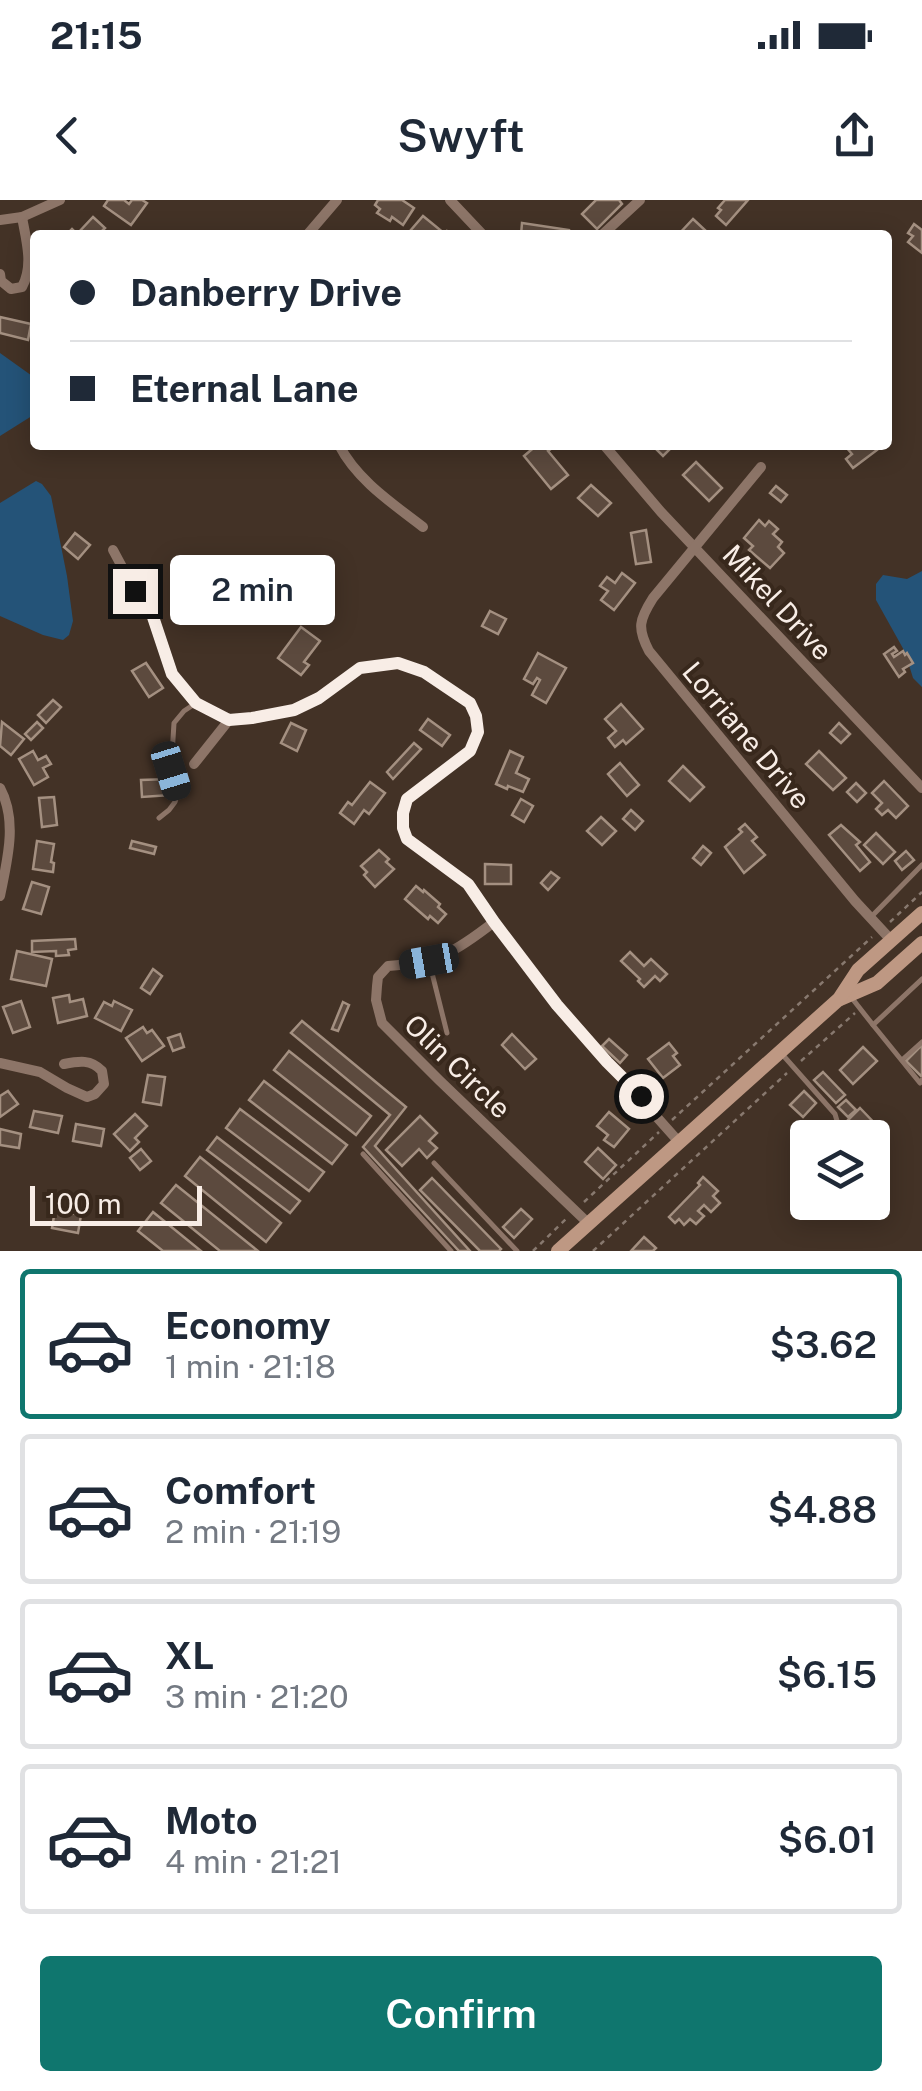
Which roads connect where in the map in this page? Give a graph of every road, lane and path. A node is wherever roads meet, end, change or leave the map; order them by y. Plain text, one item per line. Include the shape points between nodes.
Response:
1 (60, 200) edge
2 (337, 200) edge
3 (450, 200) edge
4 (640, 200) edge
5 (22, 217) junction
6 (0, 220) edge
7 (311, 230) edge
8 (479, 230) edge
9 (607, 230) edge
10 (0, 274) edge
11 (342, 450) edge
12 (608, 450) edge
13 (760, 467) dead end
14 (423, 528) dead end
15 (696, 548) junction
16 (113, 550) dead end
17 (196, 703) junction
18 (229, 720) junction
19 (194, 764) dead end
20 (0, 788) edge
21 (922, 788) edge
22 (159, 818) dead end
23 (922, 865) edge
24 (922, 892) edge
25 (0, 896) edge
26 (922, 914) edge
27 (870, 918) junction
28 (891, 921) dead end
29 (494, 922) junction
30 (869, 939) dead end
31 (892, 941) junction
32 (920, 948) edge
33 (429, 961) junction
34 (922, 979) edge
35 (844, 997) junction
36 (860, 1009) junction
37 (873, 1025) junction
38 (447, 1033) dead end
39 (922, 1042) edge
40 (779, 1051) junction
41 (902, 1060) junction
42 (0, 1063) edge
43 (64, 1064) dead end
44 (793, 1068) junction
45 (922, 1080) edge
46 (676, 1116) dead end
47 (837, 1120) edge
48 (656, 1134) dead end
49 (679, 1142) junction
50 (363, 1154) dead end
51 (434, 1163) dead end
52 (575, 1210) junction
53 (588, 1223) junction
54 (560, 1250) edge
55 (451, 1251) edge
56 (517, 1251) edge
57 (533, 1251) edge
58 (593, 1251) edge

1 - 5 street
2 - 7 street
3 - 8 street
4 - 9 street
5 - 6 street
5 - 10 street via 28,278 11,289
11 - 14 street via 349,464
12 - 15 street, Mikel Drive
13 - 15 street, Lorriane Drive
15 - 21 street, Mikel Drive
15 - 27 street, Lorriane Drive via 644,612 644,642
16 - 17 street via 152,614 172,674
17 - 18 street
17 - 22 lane via 174,723 171,771 178,793
18 - 19 street
18 - 29 street via 294,710 360,668 398,663 470,703 478,732 470,751 407,799 403,828 407,839 468,884
20 - 25 street via 10,830
23 - 27 lane
24 - 28 path
26 - 31 main road
27 - 31 street, Lorriane Drive
29 - 33 street, Olin Circle
29 - 49 street via 580,1033
30 - 46 path
31 - 35 main road via 858,970
32 - 35 main road via 877,983
33 - 38 lane
33 - 52 street, Olin Circle via 388,966 378,978 382,1023
34 - 37 lane
35 - 36 lane
35 - 40 main road
36 - 37 lane
36 - 44 path
37 - 41 lane
39 - 41 lane
40 - 44 lane
40 - 49 main road
41 - 45 lane
42 - 43 street via 48,1075 87,1096 104,1084 98,1066
44 - 47 lane
44 - 58 path
48 - 52 path
49 - 53 main road
50 - 55 lane
51 - 56 lane
52 - 53 street, Olin Circle
52 - 57 path
53 - 54 main road

